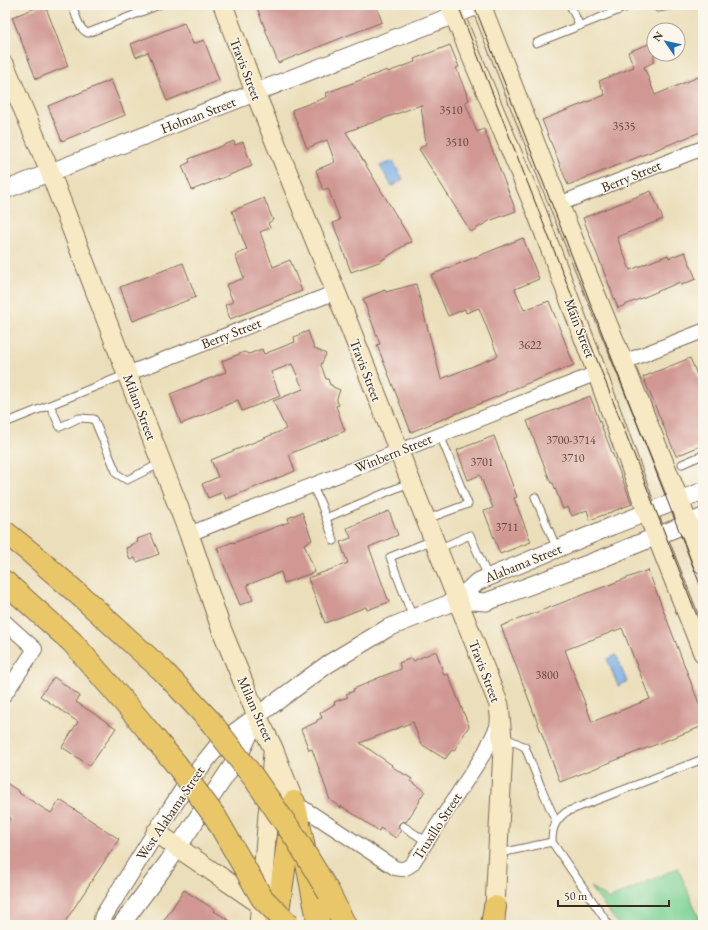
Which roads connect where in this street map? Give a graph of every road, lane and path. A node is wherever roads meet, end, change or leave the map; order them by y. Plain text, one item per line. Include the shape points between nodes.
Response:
1 (72, 5) edge
2 (159, 5) edge
3 (223, 5) edge
4 (480, 5) edge
5 (570, 5) edge
6 (632, 5) edge
7 (654, 5) edge
8 (675, 5) edge
9 (452, 10) edge
10 (580, 26) junction
11 (536, 43) dead end
12 (5, 66) edge
13 (255, 92) junction
14 (703, 148) edge
15 (50, 172) junction
16 (5, 190) edge
17 (559, 204) junction
18 (336, 292) junction
19 (703, 331) edge
20 (624, 362) junction
21 (597, 373) junction
22 (127, 374) junction
23 (50, 405) junction
24 (5, 423) edge
25 (440, 435) junction
26 (398, 451) junction
27 (703, 455) edge
28 (162, 463) junction
29 (682, 464) dead end
30 (410, 482) junction
31 (312, 486) junction
32 (703, 491) edge
33 (535, 496) dead end
34 (679, 500) junction
35 (647, 512) junction
36 (326, 518) junction
37 (426, 520) junction
38 (695, 520) edge
39 (5, 532) edge
40 (189, 534) junction
41 (657, 536) junction
42 (334, 541) dead end
43 (436, 544) junction
44 (557, 549) junction
45 (703, 564) edge
46 (488, 577) junction
47 (5, 582) edge
48 (458, 600) junction
49 (414, 618) junction
50 (5, 622) edge
51 (703, 653) edge
52 (5, 694) edge
53 (499, 705) junction
54 (257, 716) junction
55 (502, 736) junction
56 (273, 748) junction
57 (703, 759) edge
58 (294, 802) junction
59 (556, 822) junction
60 (403, 826) dead end
61 (156, 832) junction
62 (427, 842) junction
63 (552, 842) junction
64 (177, 847) junction
65 (498, 853) junction
66 (329, 892) junction
67 (261, 901) junction
68 (494, 919) edge
69 (102, 925) edge
70 (121, 925) edge
71 (259, 925) edge
72 (276, 925) edge
73 (289, 925) edge
74 (319, 925) edge
75 (340, 925) edge
76 (345, 925) edge
77 (609, 925) edge

1 - 2 lane via 80,26 83,31 88,32
3 - 13 main road, Travis Street
4 - 9 street, Holman Street
4 - 17 main road, Main Street
5 - 10 lane
6 - 10 lane
7 - 8 lane via 658,8
9 - 13 street, Holman Street
9 - 21 main road, Main Street via 537,213
10 - 11 lane
12 - 15 main road, Milam Street
13 - 15 street, Holman Street
13 - 18 main road, Travis Street
14 - 17 street, Berry Street
15 - 16 street, Holman Street
15 - 22 main road, Milam Street
17 - 20 main road, Main Street
18 - 22 street, Berry Street
18 - 26 main road, Travis Street
19 - 20 street
20 - 34 main road, Main Street
21 - 25 street, Winbern Street
21 - 35 main road, Main Street
22 - 23 lane
22 - 28 main road, Milam Street
23 - 24 lane
23 - 28 lane via 60,426 80,418 94,419 116,474 126,480
25 - 26 street, Winbern Street
25 - 37 lane via 468,504
26 - 30 main road, Travis Street
26 - 31 street, Winbern Street
27 - 29 lane
28 - 40 main road, Milam Street
30 - 36 lane
30 - 37 main road, Travis Street
31 - 36 lane
31 - 40 street, Winbern Street
32 - 34 street, Alabama Street
33 - 44 lane
34 - 35 street, Alabama Street
34 - 38 main road, Main Street
35 - 41 main road, Main Street
35 - 44 street, Alabama Street
36 - 42 lane
37 - 43 main road, Travis Street
38 - 41 street, Alabama Street
38 - 45 main road, Main Street
39 - 66 highway, bridge via 74,590 157,666 210,721 254,778
40 - 54 main road, Milam Street via 221,628
41 - 48 street, Alabama Street via 486,602
41 - 51 main road, Main Street
43 - 46 lane via 470,535
43 - 48 main road, Travis Street
43 - 49 lane via 390,557
44 - 46 street, Alabama Street
46 - 48 street, Alabama Street via 477,582
47 - 67 highway, bridge via 72,642 176,764 216,818
48 - 49 street, West Alabama Street
48 - 53 main road, Travis Street
49 - 54 street, West Alabama Street via 388,628 328,664
50 - 52 street via 35,649
53 - 55 main road, Travis Street
53 - 62 street, Truxillo Street via 497,727 485,752
54 - 56 main road, Milam Street
54 - 61 street, West Alabama Street via 220,743 188,784
54 - 64 street, West Alabama Street via 240,754
55 - 59 lane via 525,747
55 - 65 main road, Travis Street
56 - 58 main road, Milam Street
56 - 67 main road, Milam Street
57 - 59 lane via 566,812
58 - 62 street, Truxillo Street via 395,868 406,869
58 - 72 highway
58 - 74 highway
59 - 63 lane
60 - 62 lane
61 - 64 main road
61 - 69 street, West Alabama Street via 103,917
63 - 65 lane
63 - 77 lane
64 - 67 main road
64 - 70 street, West Alabama Street
65 - 68 main road, Travis Street
66 - 75 highway
66 - 76 highway
67 - 71 main road, Milam Street
67 - 72 highway
67 - 73 highway, bridge

